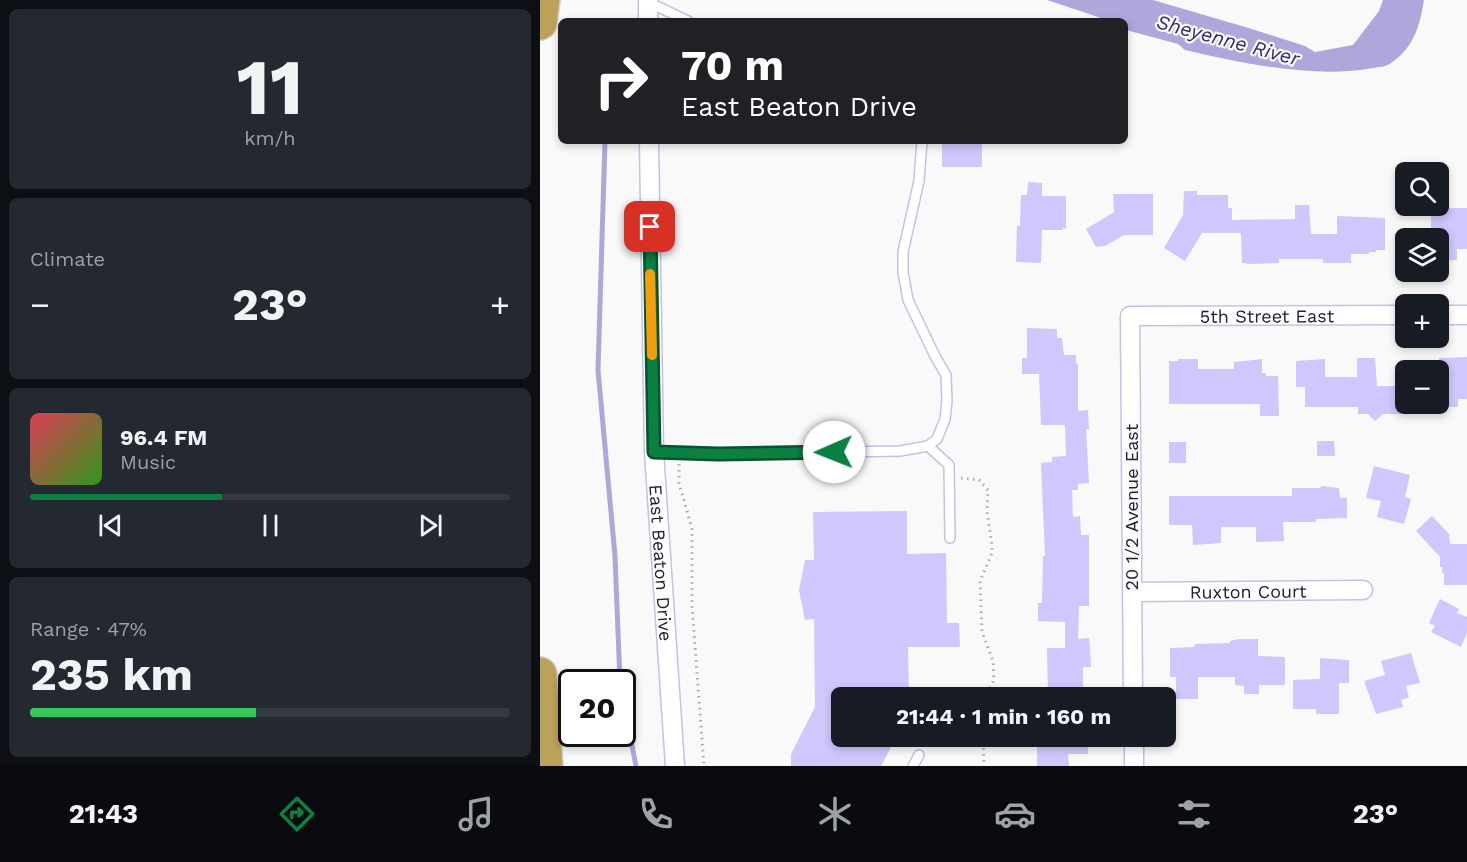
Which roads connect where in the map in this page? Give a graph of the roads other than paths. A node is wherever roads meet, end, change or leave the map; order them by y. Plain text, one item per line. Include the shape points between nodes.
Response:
1 (543, 0) edge
2 (648, 1) edge
3 (648, 18) edge
4 (682, 18) edge
5 (540, 23) edge
6 (649, 144) edge
7 (922, 144) edge
8 (1395, 315) edge
9 (1449, 315) edge
10 (1467, 315) edge
11 (1130, 316) joint
12 (928, 446) junction
13 (654, 452) junction
14 (950, 538) dead end
15 (1363, 590) dead end
16 (1132, 592) junction
17 (540, 674) edge
18 (1133, 687) edge
19 (1134, 747) edge
20 (919, 755) dead end
21 (546, 766) edge
22 (675, 766) edge
23 (913, 766) edge
24 (1134, 766) edge

1 - 5 highway
2 - 3 street
2 - 4 lane
6 - 13 street, East Beaton Drive
7 - 12 lane via 903,272 908,300 946,375 945,419 937,439
8 - 11 street, 5th Street East
9 - 10 street
11 - 16 street, 20 1/2 Avenue East
12 - 13 lane via 900,450
12 - 14 lane via 949,465
13 - 22 street, East Beaton Drive
15 - 16 street, Ruxton Court
16 - 18 street, 20 1/2 Avenue East
17 - 21 highway
19 - 24 street
20 - 23 lane

